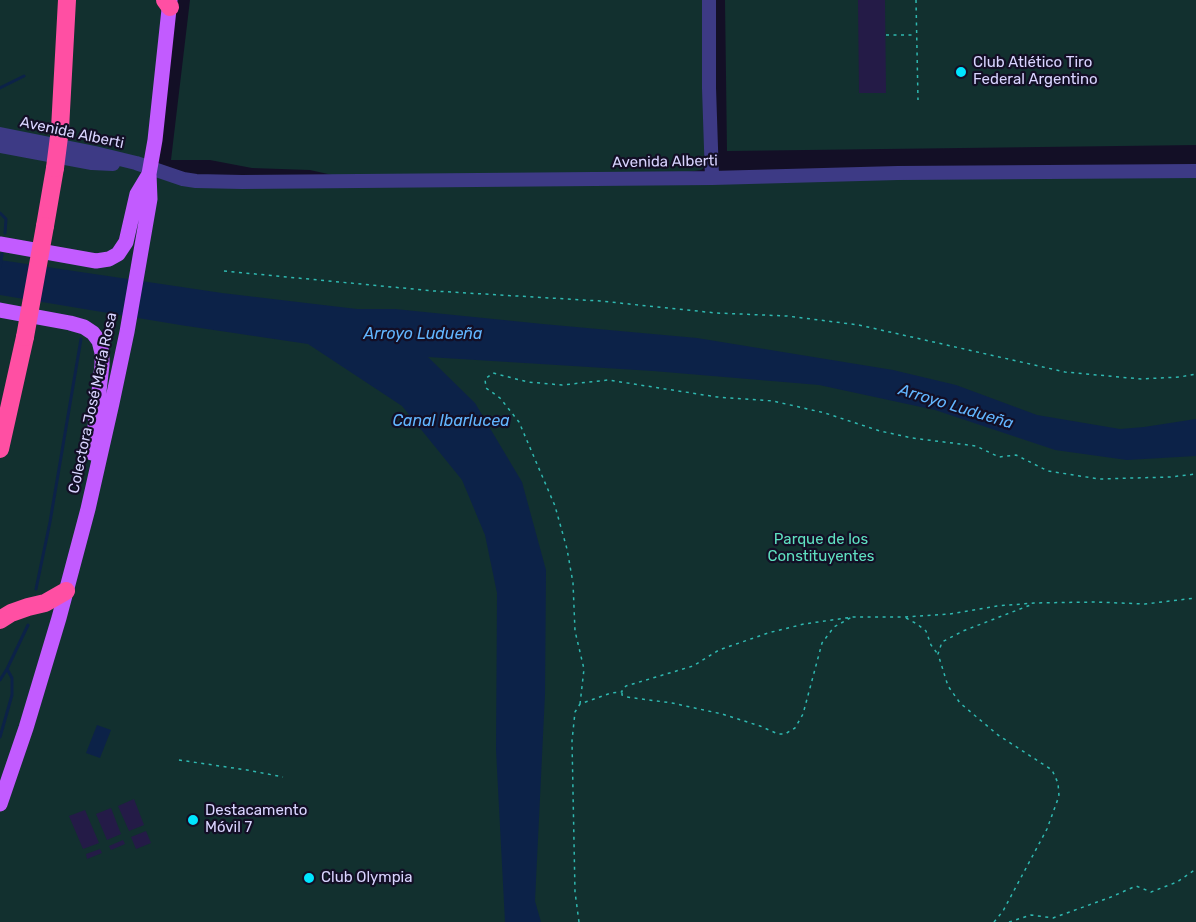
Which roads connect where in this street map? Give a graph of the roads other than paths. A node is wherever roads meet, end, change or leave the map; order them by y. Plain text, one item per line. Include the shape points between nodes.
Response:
1 (67, 0) edge
2 (709, 0) edge
3 (168, 2) edge
4 (0, 134) edge
5 (0, 146) edge
6 (145, 168) junction
7 (1196, 171) edge
8 (712, 178) junction
9 (0, 244) edge
10 (0, 310) edge
11 (0, 449) edge
12 (88, 510) junction
13 (66, 591) junction
14 (0, 620) edge
15 (0, 804) edge

1 - 11 highway, bridge via 55,168 25,337
2 - 8 street
3 - 6 main road, Colectora José María Rosa via 155,140
4 - 6 street, Avenida Alberti via 95,153
5 - 6 street, Avenida Alberti via 92,163
6 - 8 street, Avenida Alberti via 196,181 242,182
6 - 9 main road via 126,242 109,260
6 - 12 main road, Colectora José María Rosa via 150,199 140,264
7 - 8 street, Avenida Alberti
10 - 12 main road via 70,322 84,327 99,341 102,366
12 - 13 main road, Colectora José María Rosa
13 - 14 highway
13 - 15 main road, Colectora José María Rosa

